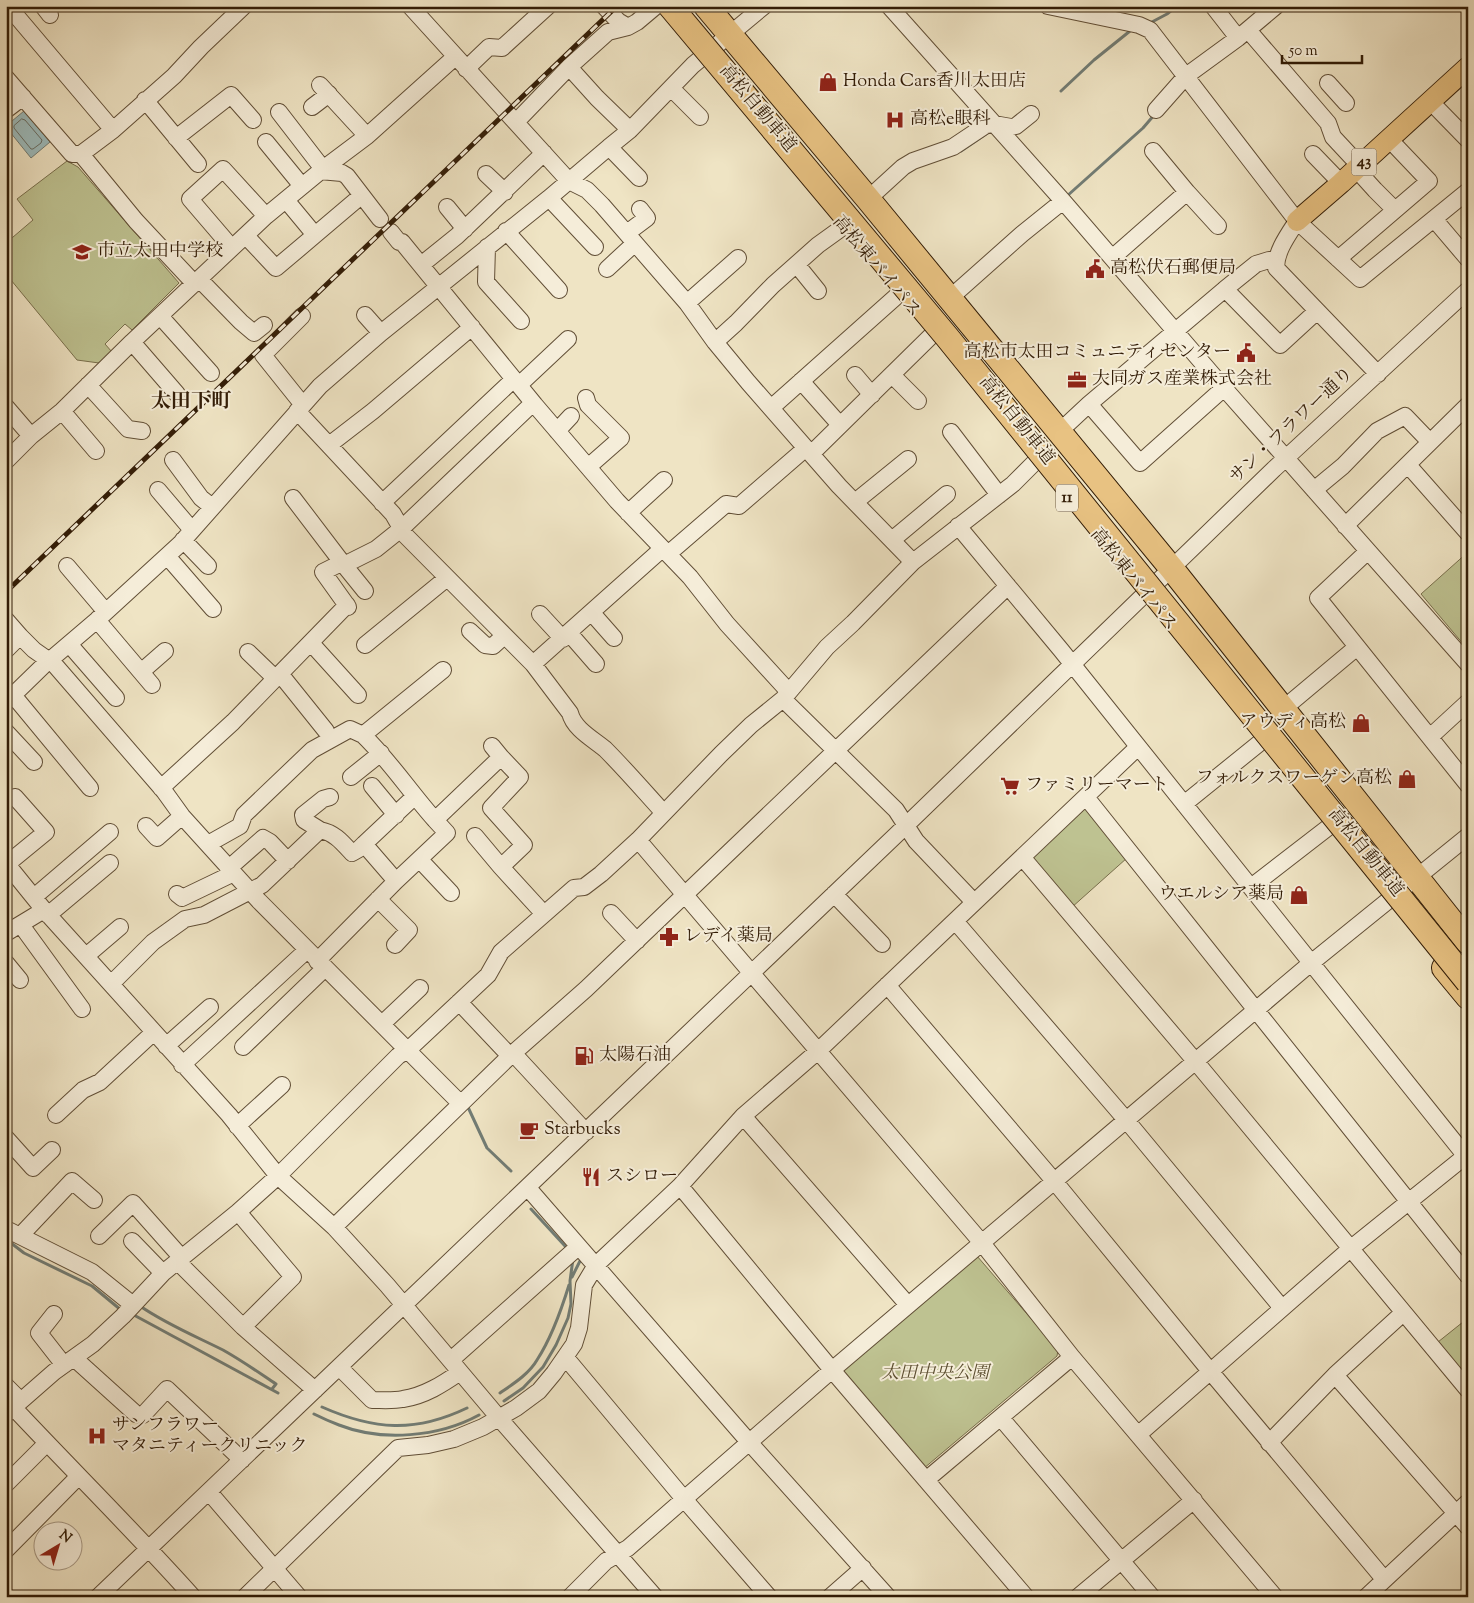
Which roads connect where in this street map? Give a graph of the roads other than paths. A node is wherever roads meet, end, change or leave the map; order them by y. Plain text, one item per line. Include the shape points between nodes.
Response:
1 (8, 6) edge
2 (244, 6) edge
3 (410, 6) edge
4 (548, 6) edge
5 (604, 6) edge
6 (656, 6) edge
7 (670, 6) edge
8 (691, 6) edge
9 (706, 6) edge
10 (764, 6) edge
11 (889, 6) edge
12 (1048, 6) edge
13 (1213, 6) edge
14 (1276, 6) edge
15 (628, 27) junction
16 (1243, 34) junction
17 (730, 35) junction
18 (701, 58) junction
19 (460, 63) junction
20 (569, 67) junction
21 (1468, 67) edge
22 (1186, 76) junction
23 (6, 78) edge
24 (1328, 82) dead end
25 (671, 88) junction
26 (23, 97) junction
27 (145, 100) junction
28 (1430, 101) junction
29 (312, 108) dead end
30 (6, 110) edge
31 (1156, 110) dead end
32 (279, 112) dead end
33 (1031, 114) dead end
34 (1320, 114) junction
35 (700, 117) dead end
36 (253, 120) dead end
37 (516, 122) junction
38 (994, 124) junction
39 (113, 130) junction
40 (630, 130) junction
41 (367, 136) junction
42 (176, 138) junction
43 (1389, 139) junction
44 (1468, 140) edge
45 (266, 142) dead end
46 (609, 147) junction
47 (1153, 151) dead end
48 (544, 153) junction
49 (81, 154) junction
50 (1314, 154) dead end
51 (198, 164) dead end
52 (1358, 168) junction
53 (322, 170) junction
54 (486, 174) dead end
55 (639, 178) dead end
56 (569, 181) junction
57 (1341, 183) junction
58 (302, 186) junction
59 (1468, 191) edge
60 (504, 192) junction
61 (1187, 192) junction
62 (361, 196) junction
63 (549, 198) junction
64 (868, 199) junction
65 (286, 200) junction
66 (1063, 201) junction
67 (447, 207) dead end
68 (640, 209) dead end
69 (1396, 210) junction
70 (266, 216) junction
71 (380, 219) dead end
72 (1434, 219) junction
73 (1297, 221) junction
74 (1218, 226) dead end
75 (843, 227) junction
76 (465, 229) junction
77 (506, 231) junction
78 (391, 232) dead end
79 (315, 235) junction
80 (246, 236) junction
81 (631, 238) junction
82 (588, 245) dead end
83 (487, 247) junction
84 (232, 248) junction
85 (738, 258) dead end
86 (1112, 258) junction
87 (1338, 259) junction
88 (1468, 259) edge
89 (1277, 260) junction
90 (797, 264) junction
91 (421, 265) junction
92 (607, 269) dead end
93 (197, 282) junction
94 (438, 287) junction
95 (1224, 289) junction
96 (559, 290) dead end
97 (1468, 290) edge
98 (818, 291) dead end
99 (899, 294) junction
100 (950, 298) junction
101 (687, 303) junction
102 (1317, 311) junction
103 (365, 315) dead end
104 (160, 316) junction
105 (302, 316) dead end
106 (521, 321) dead end
107 (264, 325) dead end
108 (472, 327) junction
109 (1175, 332) junction
110 (381, 333) junction
111 (932, 335) junction
112 (568, 339) dead end
113 (132, 342) junction
114 (715, 342) junction
115 (211, 373) dead end
116 (1378, 374) junction
117 (855, 375) dead end
118 (892, 375) junction
119 (801, 381) junction
120 (516, 382) junction
121 (88, 385) junction
122 (1224, 388) junction
123 (177, 394) dead end
124 (872, 395) junction
125 (586, 398) dead end
126 (918, 401) dead end
127 (533, 403) junction
128 (1089, 404) junction
129 (1468, 405) edge
130 (6, 407) edge
131 (300, 408) junction
132 (770, 408) junction
133 (62, 411) junction
134 (571, 416) dead end
135 (840, 425) junction
136 (142, 431) dead end
137 (557, 431) junction
138 (950, 432) dead end
139 (1059, 432) junction
140 (31, 436) junction
141 (1430, 442) junction
142 (330, 445) junction
143 (96, 451) dead end
144 (809, 451) junction
145 (1286, 458) junction
146 (908, 459) dead end
147 (173, 460) dead end
148 (1036, 460) junction
149 (6, 461) edge
150 (1408, 465) junction
151 (588, 467) junction
152 (664, 480) dead end
153 (158, 490) dead end
154 (1314, 490) junction
155 (947, 494) dead end
156 (999, 496) junction
157 (293, 498) dead end
158 (855, 502) junction
159 (382, 503) junction
160 (211, 506) junction
161 (628, 513) junction
162 (958, 526) junction
163 (1345, 526) junction
164 (401, 528) junction
165 (1468, 533) edge
166 (187, 535) junction
167 (892, 540) junction
168 (665, 551) junction
169 (1368, 551) junction
170 (167, 556) junction
171 (913, 562) junction
172 (344, 565) junction
173 (67, 566) dead end
174 (208, 566) dead end
175 (1172, 569) junction
176 (447, 578) junction
177 (1008, 586) junction
178 (365, 592) dead end
179 (1145, 594) junction
180 (213, 609) dead end
181 (592, 613) junction
182 (540, 614) dead end
183 (101, 616) junction
184 (6, 620) edge
185 (470, 631) dead end
186 (20, 636) junction
187 (504, 636) junction
188 (566, 636) junction
189 (614, 638) dead end
190 (311, 643) junction
191 (69, 644) junction
192 (365, 645) dead end
193 (1357, 647) junction
194 (6, 650) edge
195 (165, 651) dead end
196 (248, 652) dead end
197 (1466, 659) edge
198 (49, 661) junction
199 (1072, 663) junction
200 (533, 664) junction
201 (596, 664) dead end
202 (443, 670) dead end
203 (141, 672) junction
204 (278, 677) junction
205 (152, 685) dead end
206 (358, 695) dead end
207 (786, 695) junction
208 (10, 698) edge
209 (116, 698) dead end
210 (1468, 702) edge
211 (1283, 709) junction
212 (326, 731) dead end
213 (6, 732) edge
214 (362, 735) junction
215 (1430, 737) junction
216 (1262, 741) junction
217 (1138, 747) junction
218 (835, 750) junction
219 (381, 753) junction
220 (34, 762) dead end
221 (350, 777) dead end
222 (1468, 785) edge
223 (372, 786) dead end
224 (90, 788) dead end
225 (161, 788) junction
226 (16, 797) dead end
227 (414, 797) junction
228 (1086, 797) junction
229 (330, 798) dead end
230 (1184, 804) junction
231 (663, 812) junction
232 (396, 815) junction
233 (182, 816) junction
234 (435, 820) junction
235 (906, 825) junction
236 (146, 826) dead end
237 (1330, 826) junction
238 (248, 828) dead end
239 (320, 830) junction
240 (110, 832) dead end
241 (475, 836) dead end
242 (1468, 836) edge
243 (263, 838) junction
244 (638, 840) junction
245 (208, 844) junction
246 (364, 844) junction
247 (1022, 857) junction
248 (420, 860) junction
249 (288, 861) junction
250 (110, 863) dead end
251 (7, 864) edge
252 (501, 866) junction
253 (232, 871) junction
254 (1416, 878) junction
255 (396, 881) junction
256 (1251, 887) junction
257 (250, 891) junction
258 (451, 893) dead end
259 (177, 894) dead end
260 (834, 894) junction
261 (684, 896) junction
262 (378, 899) junction
263 (1389, 899) junction
264 (974, 902) junction
265 (42, 907) junction
266 (610, 913) dead end
267 (544, 914) junction
268 (955, 921) junction
269 (21, 925) junction
270 (120, 927) dead end
271 (6, 933) edge
272 (637, 941) junction
273 (1468, 942) edge
274 (882, 944) dead end
275 (394, 946) dead end
276 (86, 956) junction
277 (1468, 956) edge
278 (316, 959) junction
279 (6, 963) edge
280 (1311, 963) junction
281 (752, 973) junction
282 (20, 980) dead end
283 (1468, 982) edge
284 (111, 984) junction
285 (887, 985) junction
286 (420, 988) dead end
287 (1468, 998) edge
288 (459, 1002) junction
289 (210, 1007) dead end
290 (82, 1009) dead end
291 (1256, 1011) junction
292 (382, 1024) junction
293 (154, 1032) junction
294 (166, 1046) junction
295 (243, 1047) dead end
296 (408, 1050) junction
297 (818, 1051) junction
298 (511, 1054) junction
299 (1196, 1062) junction
300 (182, 1065) junction
301 (282, 1085) dead end
302 (460, 1103) junction
303 (56, 1115) dead end
304 (743, 1116) junction
305 (1127, 1121) junction
306 (237, 1126) junction
307 (586, 1132) junction
308 (6, 1138) edge
309 (52, 1150) dead end
310 (1467, 1156) edge
311 (278, 1176) junction
312 (1056, 1182) junction
313 (680, 1186) junction
314 (528, 1188) junction
315 (94, 1200) dead end
316 (1408, 1202) junction
317 (238, 1212) junction
318 (334, 1228) junction
319 (10, 1232) edge
320 (99, 1236) dead end
321 (132, 1241) dead end
322 (982, 1243) junction
323 (578, 1247) junction
324 (1350, 1249) junction
325 (179, 1259) junction
326 (596, 1265) junction
327 (163, 1273) junction
328 (1468, 1276) edge
329 (404, 1305) junction
330 (908, 1305) junction
331 (1282, 1308) junction
332 (129, 1310) junction
333 (1403, 1313) junction
334 (54, 1314) dead end
335 (243, 1327) junction
336 (1072, 1357) junction
337 (566, 1358) junction
338 (69, 1362) junction
339 (455, 1366) junction
340 (339, 1367) junction
341 (832, 1370) junction
342 (1210, 1371) junction
343 (1335, 1375) junction
344 (6, 1386) edge
345 (315, 1390) junction
346 (1468, 1390) edge
347 (13, 1407) edge
348 (499, 1418) junction
349 (1000, 1418) junction
350 (1139, 1434) junction
351 (749, 1442) junction
352 (47, 1443) junction
353 (1269, 1443) junction
354 (242, 1460) junction
355 (78, 1477) junction
356 (926, 1480) junction
357 (6, 1484) edge
358 (209, 1492) junction
359 (684, 1499) junction
360 (1194, 1500) junction
361 (1462, 1508) edge
362 (1468, 1527) edge
363 (149, 1548) junction
364 (6, 1550) edge
365 (618, 1554) junction
366 (1121, 1560) junction
367 (274, 1567) junction
368 (862, 1568) junction
369 (1384, 1579) junction
370 (98, 1597) edge
371 (193, 1597) edge
372 (245, 1597) edge
373 (299, 1597) edge
374 (570, 1597) edge
375 (655, 1597) edge
376 (769, 1597) edge
377 (830, 1597) edge
378 (888, 1597) edge
379 (1026, 1597) edge
380 (1078, 1597) edge
381 (1152, 1597) edge
382 (1275, 1597) edge
383 (1366, 1597) edge

1 - 39 street
2 - 27 street via 174,76
3 - 19 street
4 - 19 street via 502,48 489,47
5 - 15 street via 618,22
6 - 15 street
6 - 18 highway, 高松東バイパス / 11
7 - 283 highway, 高松自動車道, bridge via 947,337
8 - 277 highway, 高松自動車道 via 973,342
9 - 17 highway, 高松東バイパス / 11
10 - 17 street
11 - 38 street
12 - 22 street via 1145,27
13 - 16 street
14 - 16 street
15 - 20 street via 608,32
16 - 22 street
16 - 34 street
17 - 18 street
17 - 64 highway, 高松東バイパス / 11
18 - 25 street
18 - 75 highway, 高松東バイパス / 11
19 - 37 street
19 - 41 street
20 - 37 street
20 - 40 street
21 - 28 main road, 43
22 - 31 street
22 - 73 street
23 - 26 street
24 - 34 street via 1343,99
25 - 35 street
25 - 40 street
26 - 30 street
26 - 49 street via 72,154
27 - 39 street
27 - 42 street
28 - 43 main road, 43
28 - 44 street
29 - 41 street via 324,90
32 - 53 street
33 - 38 street via 1016,126
34 - 52 street
36 - 42 street via 231,95
37 - 48 street
38 - 64 street via 986,125 953,147 908,164
38 - 66 street
39 - 49 street
40 - 46 street
41 - 53 street
42 - 51 street
43 - 52 main road, 43
43 - 69 street via 1429,182
45 - 58 street
46 - 55 street
46 - 56 street
47 - 61 street
48 - 56 street
48 - 60 street
49 - 93 street via 136,222
50 - 57 street
52 - 57 main road, 43
52 - 69 street via 1374,190
53 - 58 street
53 - 62 street via 347,176
54 - 60 street
56 - 63 street
56 - 81 street via 586,190
57 - 73 main road, 43
58 - 65 street
59 - 72 street
60 - 76 street
61 - 74 street
61 - 86 street
62 - 71 street
62 - 79 street
63 - 77 street
63 - 82 street
64 - 100 highway, 高松東バイパス / 11
65 - 70 street
65 - 79 street
66 - 86 street
66 - 100 street
67 - 76 street
68 - 81 street via 647,218
69 - 87 street
70 - 80 street
70 - 84 street via 223,169 190,199
72 - 87 street via 1360,279
72 - 88 street
73 - 87 street
73 - 89 street
75 - 90 street
75 - 99 highway, 高松東バイパス / 11
76 - 91 street
77 - 83 street
77 - 96 street
78 - 91 street
79 - 80 street via 276,268
80 - 84 street
81 - 92 street
81 - 101 street
83 - 94 street
83 - 106 street via 486,282
84 - 93 street
85 - 101 street
86 - 109 street
89 - 95 street via 1256,264
89 - 102 street via 1278,271
90 - 98 street
90 - 114 street
91 - 94 street
93 - 104 street
93 - 107 street via 254,333
94 - 108 street
94 - 110 street
95 - 102 street via 1280,345
95 - 109 street
97 - 116 street, サン・フラワー通り
99 - 111 highway, 高松東バイパス / 11
99 - 119 street
100 - 139 highway, 高松東バイパス / 11
101 - 114 street
102 - 116 street
103 - 110 street
104 - 113 street
104 - 115 street
105 - 131 street via 262,355
108 - 120 street
108 - 142 street
109 - 122 street
109 - 128 street
110 - 131 street via 320,386
111 - 118 street
111 - 148 highway, 高松東バイパス / 11
112 - 120 street
113 - 121 street
113 - 123 street
114 - 132 street
116 - 145 street, サン・フラワー通り
117 - 124 street
118 - 124 street
118 - 126 street
119 - 132 street
119 - 135 street
120 - 127 street
120 - 159 street
121 - 133 street
121 - 136 street via 128,429
122 - 128 street via 1140,462
122 - 145 street
124 - 135 street
125 - 151 street via 588,405 621,438
127 - 137 street
127 - 164 street
128 - 139 street
129 - 141 street
130 - 140 street
131 - 142 street
131 - 160 street
132 - 144 street
133 - 140 street
133 - 143 street
134 - 137 street
135 - 144 street
137 - 151 street
138 - 156 street
139 - 175 highway, 高松東バイパス / 11
140 - 149 street
141 - 150 street
141 - 154 street via 1405,416 1377,431
142 - 159 street
144 - 158 street
144 - 168 street via 739,506 726,504
145 - 154 street
145 - 175 street, サン・フラワー通り
146 - 158 street
147 - 160 street via 201,498
148 - 156 street
148 - 179 highway, 高松東バイパス / 11
150 - 163 street
150 - 165 street
151 - 161 street
152 - 161 street
153 - 166 street
154 - 163 street
155 - 167 street
156 - 162 street
157 - 172 street
158 - 167 street
159 - 164 street
160 - 166 street
161 - 168 street
162 - 171 street
162 - 177 street
163 - 169 street
164 - 172 street via 376,549
164 - 176 street
166 - 170 street
166 - 174 street
167 - 171 street
168 - 181 street
168 - 207 street
169 - 193 street via 1318,598
169 - 197 street
170 - 180 street
170 - 183 street
171 - 207 street via 827,647
172 - 178 street
172 - 190 street via 323,572 347,606
173 - 183 street
175 - 179 street, サン・フラワー通り
175 - 211 highway, 高松東バイパス / 11
176 - 187 street
176 - 192 street
177 - 199 street
177 - 218 street
179 - 199 street, サン・フラワー通り
179 - 216 highway, 高松東バイパス / 11
181 - 188 street
181 - 189 street
182 - 188 street
183 - 191 street
183 - 203 street
184 - 186 street
185 - 187 street via 485,645 493,646
186 - 194 street
186 - 198 street
187 - 200 street
188 - 200 street
188 - 201 street
190 - 204 street
190 - 206 street
191 - 198 street
191 - 209 street
193 - 211 street
193 - 215 street
195 - 203 street
196 - 204 street
198 - 208 street
198 - 225 street
199 - 217 street
199 - 235 street, サン・フラワー通り
200 - 231 street via 589,738 603,748
202 - 214 street
203 - 205 street
204 - 212 street
204 - 225 street
207 - 218 street
207 - 231 street via 750,725
208 - 224 street
210 - 215 street
211 - 254 highway, 高松東バイパス / 11
213 - 220 street
214 - 219 street
214 - 245 street via 350,729 312,750 244,815 240,826
215 - 222 street
216 - 230 street
216 - 237 highway, 高松東バイパス / 11
217 - 228 street
217 - 230 street
218 - 235 street via 896,810
218 - 261 street
219 - 221 street
219 - 227 street
223 - 232 street
225 - 233 street
226 - 251 street via 46,832
227 - 232 street
227 - 234 street
228 - 247 street
228 - 291 street
229 - 239 street via 322,799 303,815 304,820
230 - 256 street
231 - 244 street
232 - 246 street
233 - 236 street via 156,838
233 - 245 street
234 - 248 street via 447,833
234 - 252 street via 496,752 520,776 491,808 524,845
235 - 260 street, サン・フラワー通り
235 - 264 street via 916,841
237 - 256 street
237 - 263 highway, 高松東バイパス / 11
238 - 243 street
239 - 246 street via 338,838 352,853
239 - 249 street
240 - 265 street
241 - 252 street
242 - 254 street
243 - 249 street
243 - 253 street
244 - 261 street
244 - 267 street via 601,874 584,887 574,888
245 - 253 street
246 - 255 street
247 - 264 street
247 - 299 street
248 - 255 street
248 - 258 street
249 - 257 street via 262,885
250 - 265 street
251 - 265 street
252 - 267 street
253 - 257 street
253 - 259 street via 182,898
254 - 263 street
254 - 273 highway, 高松東バイパス / 11
255 - 262 street
256 - 280 street
257 - 278 street
257 - 284 street via 204,915 184,919 153,942
260 - 274 street
260 - 281 street, サン・フラワー通り
261 - 272 street
261 - 281 street
262 - 275 street via 409,930
262 - 278 street
263 - 280 street
263 - 287 highway, 高松東バイパス / 11
264 - 268 street
265 - 269 street
265 - 276 street
266 - 272 street
267 - 288 street via 501,952 488,975
268 - 285 street
268 - 305 street
269 - 271 street
269 - 290 street
270 - 276 street
272 - 298 street
276 - 284 street
278 - 292 street
278 - 295 street
278 - 300 street
279 - 282 street
280 - 291 street
280 - 310 street
281 - 297 street
281 - 307 street, サン・フラワー通り
284 - 293 street
285 - 297 street
285 - 312 street
286 - 292 street
288 - 296 street
288 - 298 street
289 - 294 street
291 - 299 street
291 - 316 street
292 - 296 street
293 - 294 street
293 - 303 street via 100,1082 83,1090
294 - 300 street
296 - 302 street
296 - 311 street via 398,1056
297 - 304 street
297 - 322 street
298 - 302 street
298 - 307 street
299 - 305 street
299 - 324 street
300 - 306 street
301 - 306 street
302 - 318 street
304 - 313 street
304 - 330 street
305 - 312 street
305 - 331 street
306 - 311 street
307 - 314 street, サン・フラワー通り
308 - 309 street via 33,1168
310 - 316 street
311 - 317 street
311 - 318 street
312 - 322 street
312 - 342 street
313 - 326 street
313 - 341 street
314 - 323 street
314 - 329 street, サン・フラワー通り
315 - 319 street via 72,1181
316 - 324 street
316 - 328 street
317 - 325 street
317 - 335 street via 293,1277
318 - 329 street
319 - 332 street via 92,1272
320 - 325 street via 134,1203
321 - 327 street
322 - 330 street
322 - 336 street
323 - 326 street
323 - 339 street
324 - 331 street
324 - 333 street
325 - 327 street
325 - 335 street
326 - 337 street via 584,1285 579,1328
326 - 351 street
327 - 332 street
329 - 339 street
329 - 340 street, サン・フラワー通り
330 - 341 street
331 - 342 street
332 - 338 street
333 - 343 street
333 - 346 street
334 - 338 street via 39,1334
335 - 345 street
336 - 349 street
336 - 350 street
337 - 348 street via 539,1391
337 - 359 street
338 - 347 street
338 - 354 street via 136,1414 143,1415 166,1389
339 - 340 street via 446,1382 402,1400 372,1400
339 - 348 street
340 - 345 street, サン・フラワー通り
341 - 351 street
341 - 356 street
342 - 350 street
342 - 353 street
343 - 353 street
343 - 361 street
344 - 347 street
345 - 354 street, サン・フラワー通り
347 - 352 street
348 - 365 street
348 - 367 street via 454,1439 398,1448
349 - 356 street
349 - 366 street
350 - 360 street
351 - 359 street
351 - 368 street
352 - 355 street
352 - 357 street
353 - 369 street
354 - 358 street, サン・フラワー通り
355 - 363 street
355 - 364 street
356 - 379 street
358 - 363 street, サン・フラワー通り
358 - 367 street
359 - 365 street
359 - 376 street
360 - 366 street
360 - 382 street
361 - 362 street
361 - 369 street
363 - 370 street, サン・フラワー通り
363 - 371 street
365 - 374 street via 606,1561
365 - 375 street
366 - 380 street
366 - 381 street
367 - 372 street
367 - 373 street
368 - 377 street
368 - 378 street
369 - 383 street

